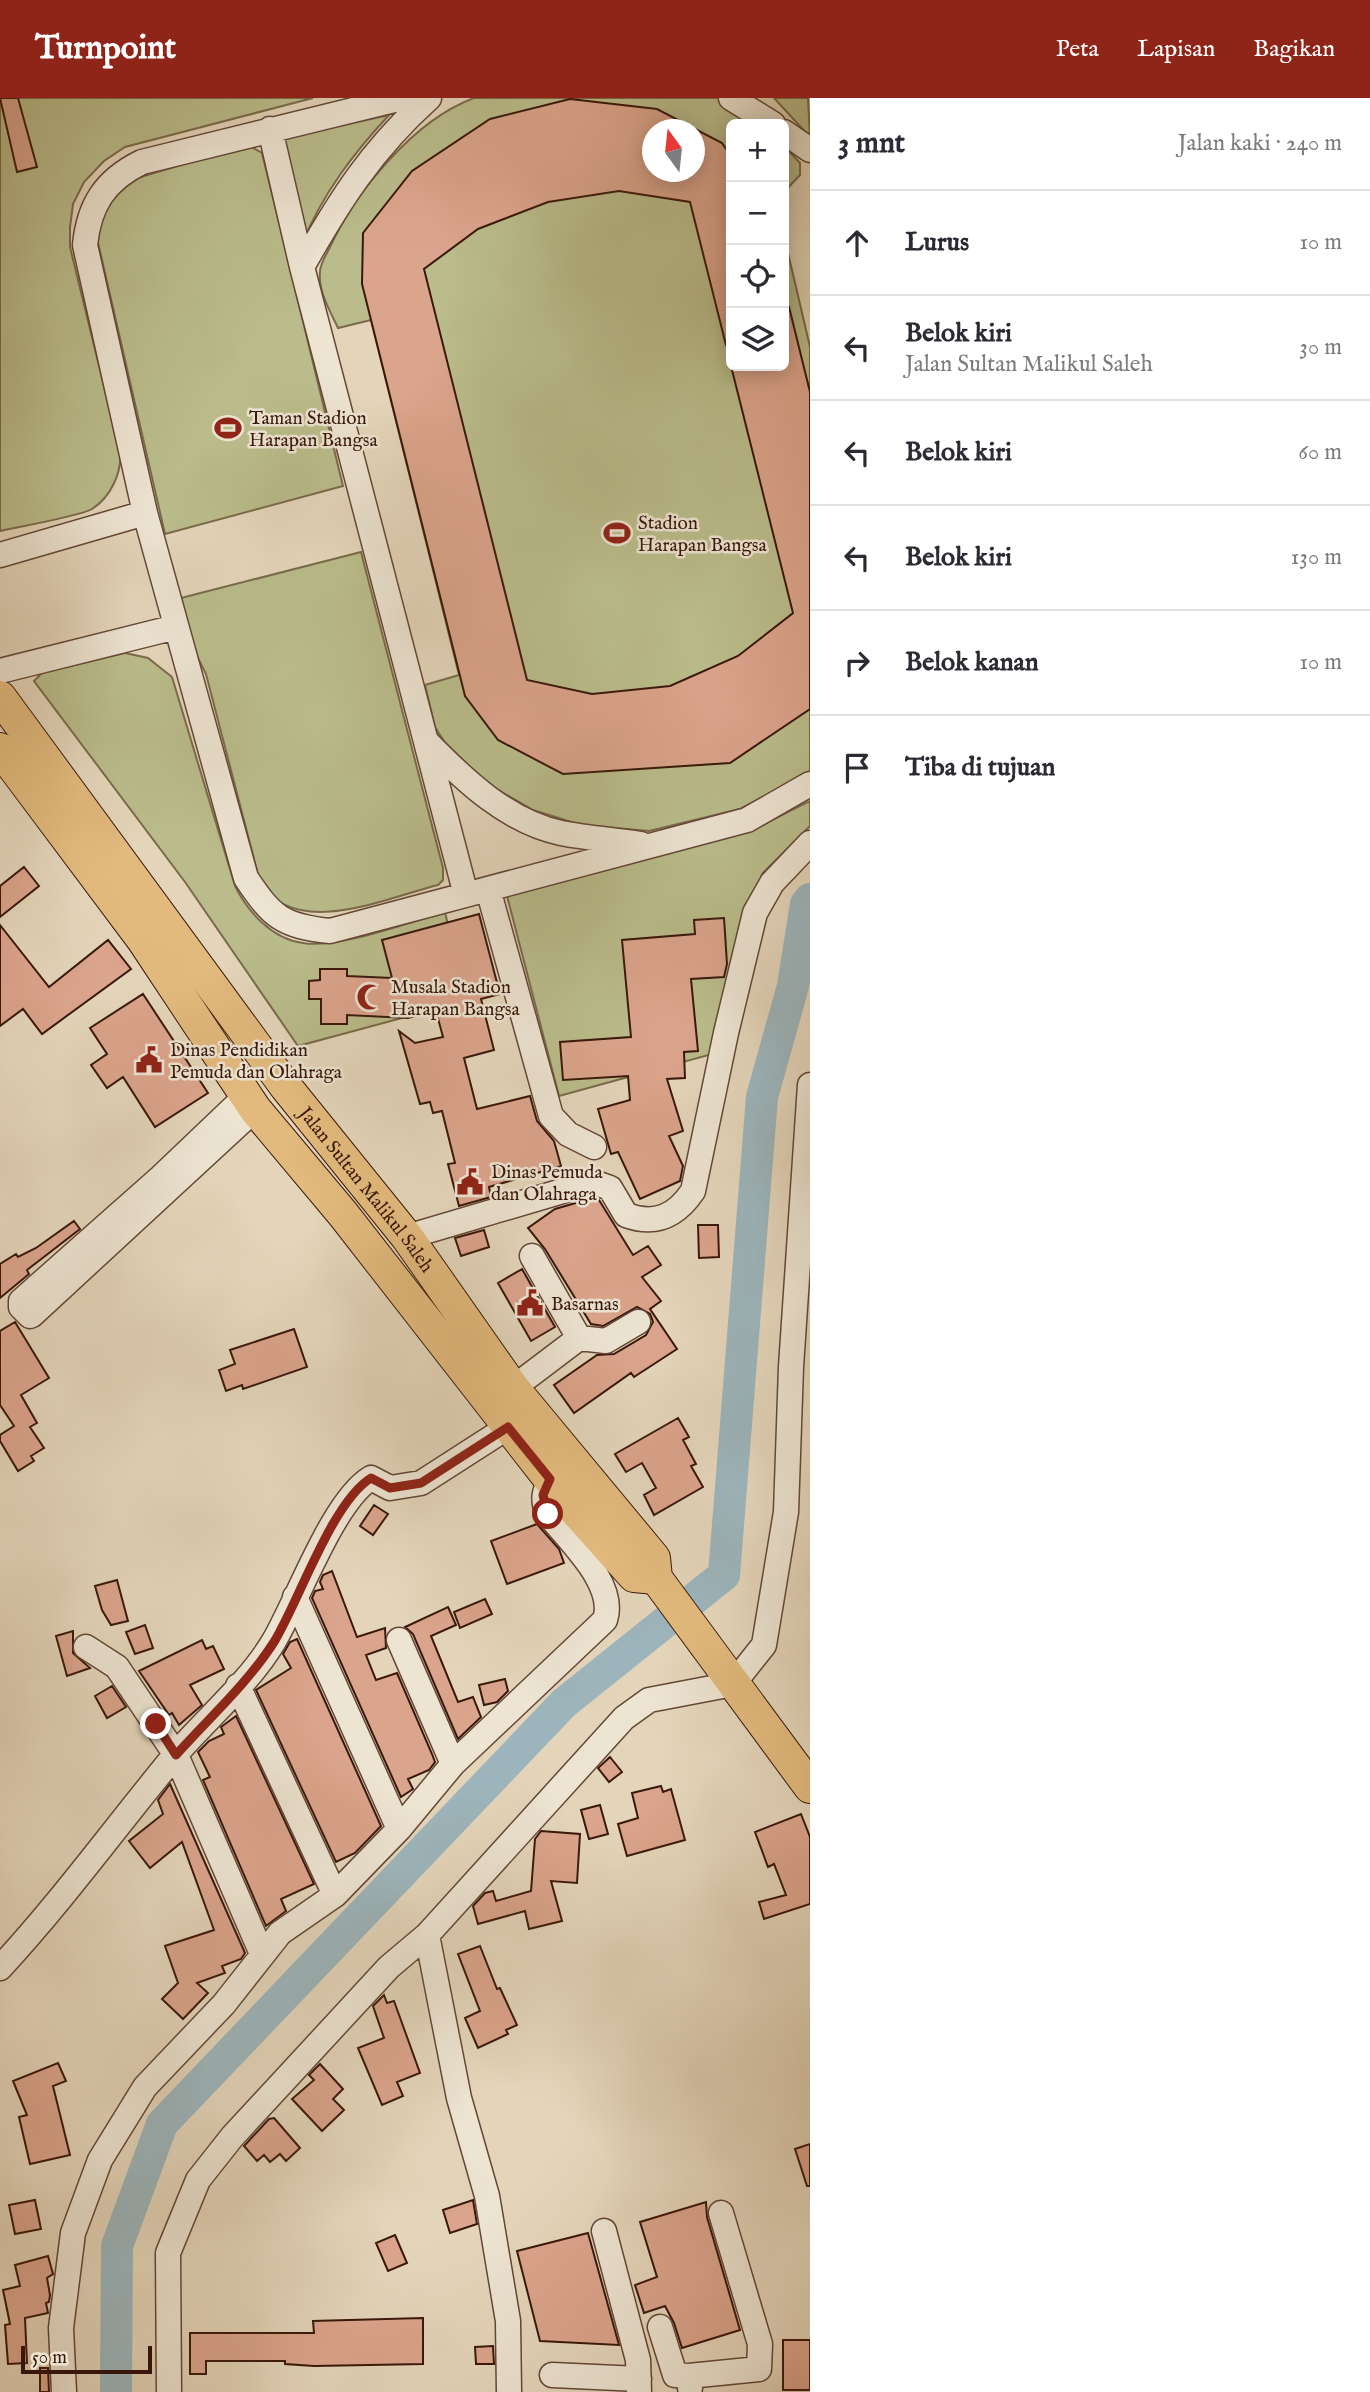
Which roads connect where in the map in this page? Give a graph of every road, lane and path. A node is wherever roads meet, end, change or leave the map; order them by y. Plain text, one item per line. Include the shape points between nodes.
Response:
1 (402, 98) edge
2 (429, 98) edge
3 (731, 98) edge
4 (337, 105) edge
5 (765, 119) edge
6 (270, 129) junction
7 (789, 135) edge
8 (810, 150) edge
9 (302, 267) junction
10 (145, 513) junction
11 (0, 555) edge
12 (176, 627) junction
13 (0, 671) edge
14 (0, 697) edge
15 (428, 743) junction
16 (0, 749) edge
17 (810, 784) edge
18 (810, 843) edge
19 (653, 845) junction
20 (477, 892) junction
21 (154, 930) junction
22 (810, 1085) edge
23 (251, 1102) junction
24 (594, 1147) dead end
25 (371, 1192) junction
26 (343, 1214) junction
27 (407, 1237) junction
28 (532, 1256) dead end
29 (638, 1322) dead end
30 (579, 1338) junction
31 (513, 1388) junction
32 (508, 1427) junction
33 (550, 1479) junction
34 (659, 1583) junction
35 (295, 1597) junction
36 (399, 1640) dead end
37 (86, 1647) dead end
38 (733, 1685) junction
39 (238, 1686) junction
40 (176, 1755) junction
41 (453, 1764) junction
42 (810, 1787) edge
43 (399, 1829) junction
44 (335, 1895) junction
45 (426, 1935) junction
46 (262, 1954) junction
47 (0, 1968) edge
48 (721, 2213) dead end
49 (604, 2231) dead end
50 (660, 2328) dead end
51 (552, 2375) dead end
52 (690, 2384) edge
53 (639, 2386) edge
54 (64, 2392) edge
55 (169, 2392) edge
56 (509, 2392) edge

1 - 4 street
2 - 9 street via 363,165
3 - 5 street
4 - 6 street
6 - 9 street
6 - 10 street via 142,162 106,186 90,215 85,245
7 - 8 street
9 - 15 street
10 - 11 street
10 - 12 street
12 - 13 street
12 - 20 street via 246,878 268,911 300,928 330,931
14 - 21 main road, Jalan Sultan Malikul Saleh
15 - 19 street via 463,779 508,810 558,832
15 - 20 street
16 - 21 main road, Jalan Sultan Malikul Saleh
17 - 19 street via 747,820
18 - 27 street via 772,883 755,913 693,1191 681,1208 642,1221 626,1215 610,1188 593,1182
19 - 20 street
20 - 24 street via 551,1116 568,1134
21 - 23 main road, Jalan Sultan Malikul Saleh
21 - 25 main road, Jalan Sultan Malikul Saleh
22 - 38 street via 786,1512 764,1645
23 - 23 street via 32,1315 21,1307 21,1301
23 - 26 main road, Jalan Sultan Malikul Saleh
25 - 26 main road
25 - 27 main road, Jalan Sultan Malikul Saleh
26 - 32 main road, Jalan Sultan Malikul Saleh
27 - 31 main road, Jalan Sultan Malikul Saleh
28 - 30 street
29 - 30 street via 606,1341
30 - 31 street
31 - 34 main road, Jalan Sultan Malikul Saleh via 654,1558
32 - 33 main road, Jalan Sultan Malikul Saleh
32 - 35 street via 421,1483 390,1488 371,1478 357,1487
33 - 34 main road, Jalan Sultan Malikul Saleh via 634,1576
33 - 41 street via 544,1504 603,1585 609,1608 605,1620
34 - 38 main road, Jalan Sultan Malikul Saleh
35 - 39 street via 274,1642
35 - 43 street
36 - 41 street
37 - 40 street via 117,1667
38 - 42 main road, Jalan Sultan Malikul Saleh
38 - 45 street via 649,1700 624,1718
39 - 40 street
39 - 44 street
40 - 46 street
40 - 47 street via 66,1895
41 - 43 street
43 - 44 street
44 - 46 street via 280,1933
45 - 55 street via 389,1966 198,2180 168,2253
45 - 56 street via 459,2098 487,2196 508,2321
46 - 54 street via 224,2004 145,2087 100,2160 73,2232 61,2328
48 - 52 street via 760,2344 759,2370
49 - 53 street via 638,2360
50 - 52 street via 675,2375
51 - 53 street

